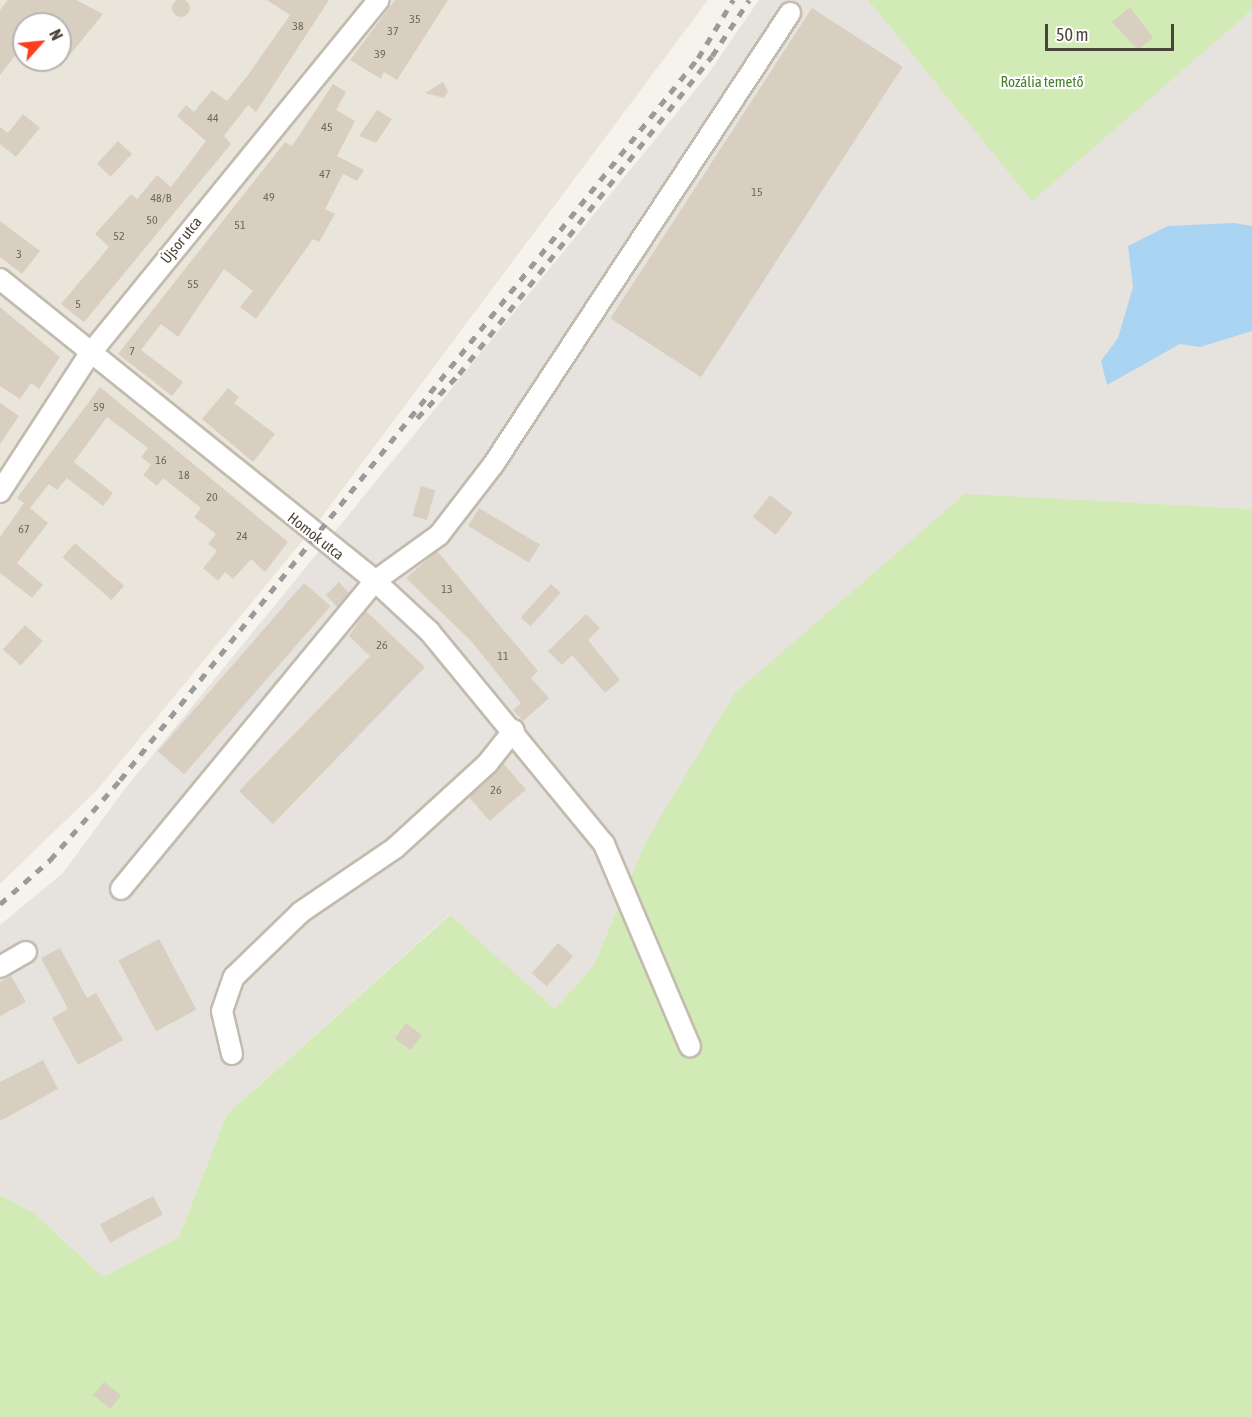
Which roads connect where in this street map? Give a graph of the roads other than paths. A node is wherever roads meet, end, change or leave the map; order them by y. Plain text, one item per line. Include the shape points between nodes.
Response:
1 (379, 0) edge
2 (790, 13) dead end
3 (0, 279) edge
4 (89, 355) junction
5 (0, 492) edge
6 (375, 581) junction
7 (514, 730) junction
8 (121, 889) dead end
9 (26, 952) dead end
10 (0, 967) edge
11 (690, 1047) dead end
12 (232, 1054) dead end

1 - 4 street, Újsor utca
2 - 6 street via 493,465 439,534
3 - 4 street, Homok utca
4 - 5 street, Újsor utca
4 - 6 street, Homok utca
6 - 7 street, Homok utca via 429,631
6 - 8 street
7 - 11 street, Homok utca via 595,831
7 - 12 street via 487,764 395,848 301,912 234,977 222,1011
9 - 10 street

